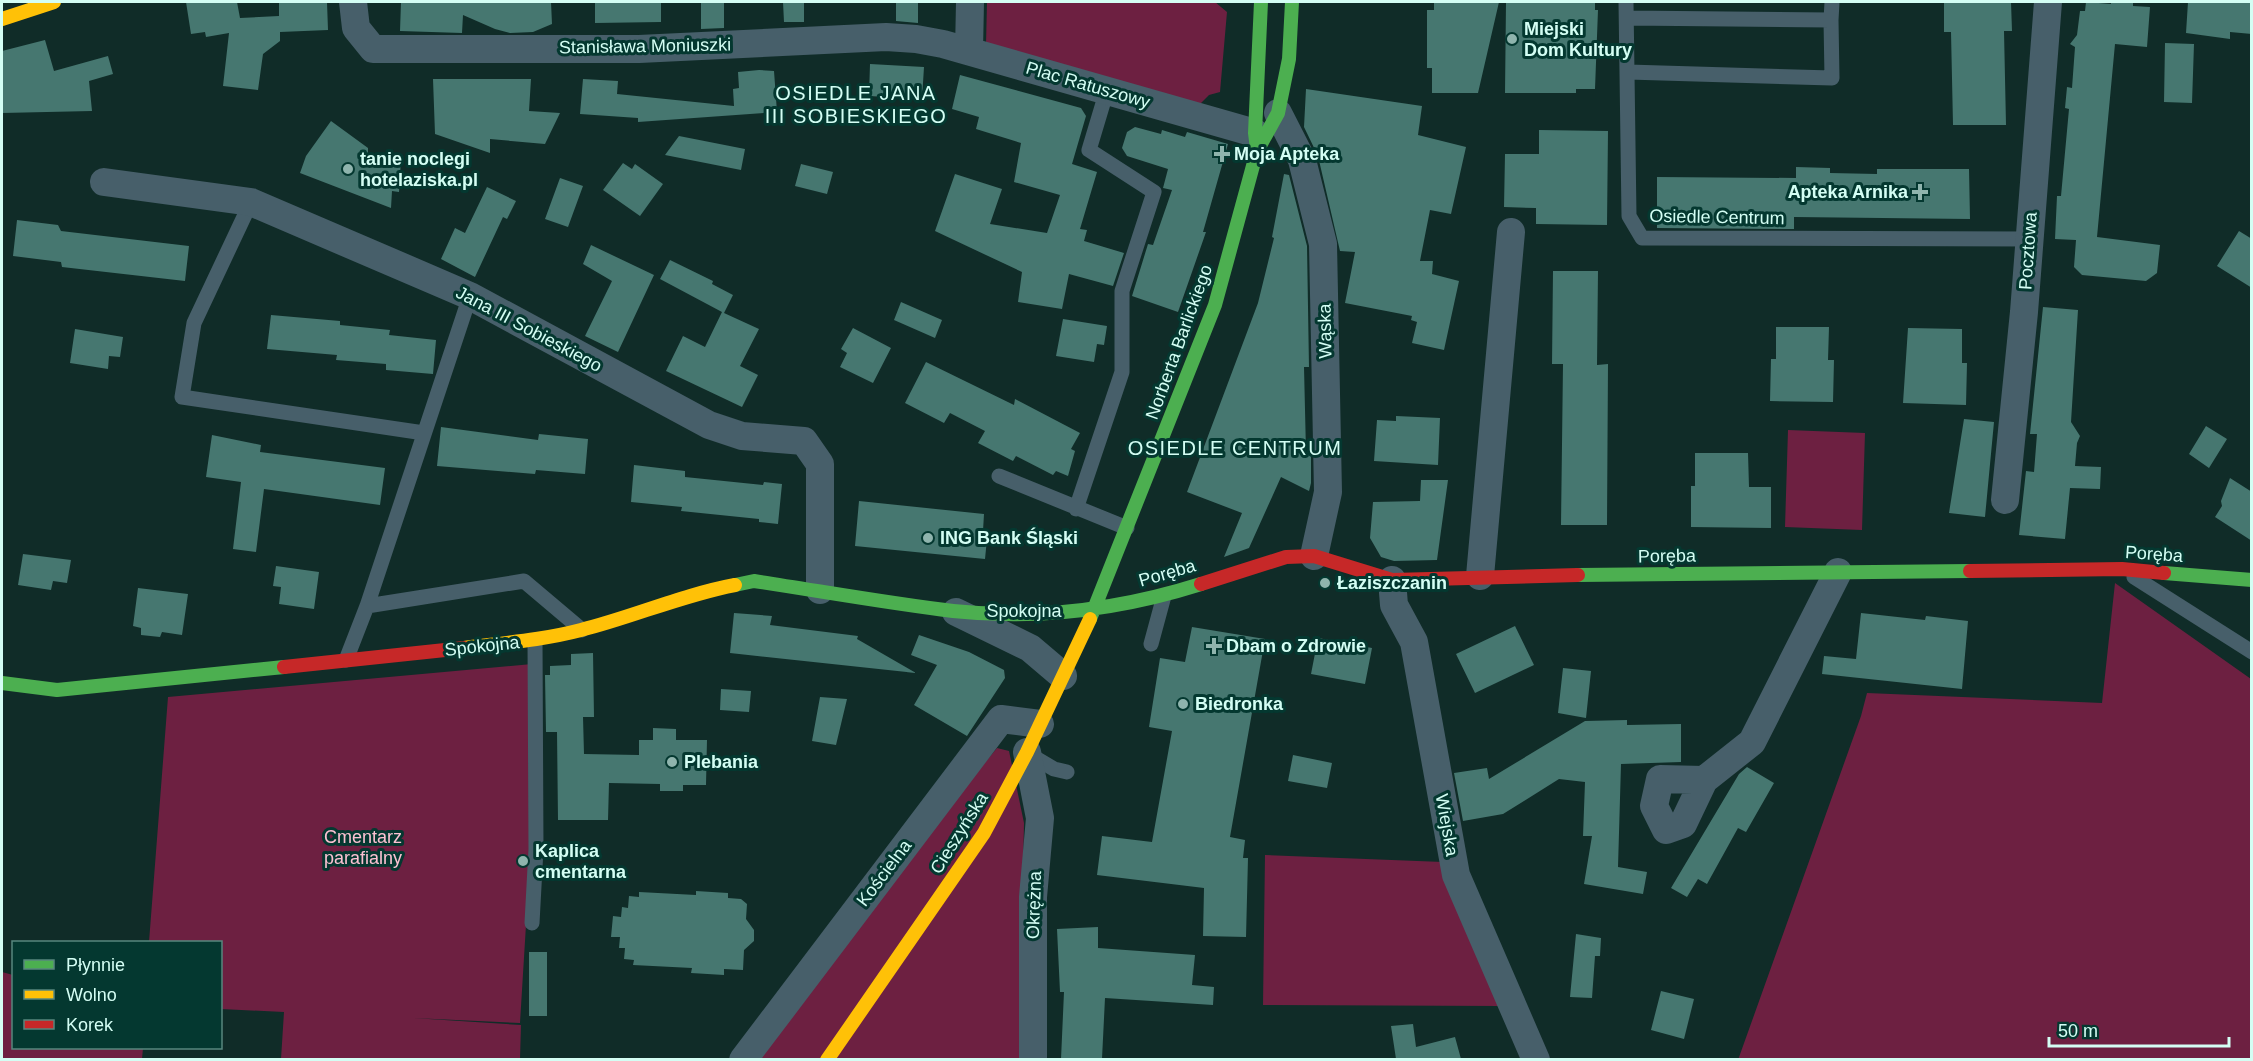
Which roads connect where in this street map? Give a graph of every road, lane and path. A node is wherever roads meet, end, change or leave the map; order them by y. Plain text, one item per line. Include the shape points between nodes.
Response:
1 (54, 2) edge
2 (353, 2) edge
3 (970, 2) edge
4 (1261, 2) edge
5 (1292, 2) edge
6 (1626, 2) edge
7 (1832, 2) edge
8 (2048, 2) edge
9 (1627, 18) junction
10 (2, 19) edge
11 (1831, 20) junction
12 (969, 51) junction
13 (1628, 72) junction
14 (1107, 90) junction
15 (1278, 113) junction
16 (1256, 142) junction
17 (104, 182) dead end
18 (251, 202) junction
19 (1511, 232) dead end
20 (2029, 238) junction
21 (470, 296) junction
22 (424, 433) junction
23 (999, 476) dead end
24 (2005, 500) dead end
25 (1076, 509) junction
26 (1127, 528) junction
27 (1314, 556) junction
28 (2122, 569) junction
29 (1838, 572) junction
30 (1480, 576) junction
31 (1392, 580) junction
32 (2252, 580) edge
33 (820, 590) junction
34 (1164, 596) junction
35 (367, 606) junction
36 (1094, 609) junction
37 (954, 611) junction
38 (582, 630) junction
39 (535, 640) junction
40 (1151, 644) dead end
41 (2252, 652) edge
42 (346, 660) junction
43 (1063, 676) junction
44 (2, 683) edge
45 (1040, 724) junction
46 (1027, 752) junction
47 (1067, 772) dead end
48 (1704, 780) dead end
49 (532, 923) dead end
50 (743, 1059) edge
51 (826, 1059) edge
52 (1033, 1059) edge
53 (1536, 1059) edge

1 - 10 street
2 - 12 street, Stanisława Moniuszki via 356,28 373,49 639,48 886,37 916,39
3 - 12 street
4 - 16 street, Norberta Barlickiego
5 - 15 street, Norberta Barlickiego via 1288,59
6 - 9 lane, Osiedle Centrum
7 - 11 lane
8 - 20 street, Pocztowa
9 - 11 lane
9 - 13 lane, Osiedle Centrum
11 - 13 lane via 1832,78
12 - 14 street, Plac Ratuszowy
13 - 20 lane, Osiedle Centrum via 1629,216 1642,238
14 - 16 street, Plac Ratuszowy
14 - 25 lane via 1089,150 1154,192 1122,291 1122,372
15 - 16 street, Norberta Barlickiego
15 - 27 street, Wąska via 1302,160 1323,244 1328,492
16 - 26 street, Norberta Barlickiego via 1239,225 1215,305
17 - 18 street, Jana III Sobieskiego
18 - 21 street, Jana III Sobieskiego
18 - 22 lane via 194,323 182,397
19 - 30 street
20 - 24 street, Pocztowa
21 - 22 lane
21 - 33 street, Jana III Sobieskiego via 709,425 742,436 804,441 820,464
22 - 35 lane
23 - 25 lane
25 - 26 lane
26 - 36 street, Norberta Barlickiego
27 - 31 street, Poręba
27 - 34 street, Poręba via 1286,556
28 - 29 street, Poręba
28 - 32 street, Poręba
28 - 41 lane
29 - 30 street, Poręba
29 - 48 street via 1752,742
30 - 31 street, Poręba
31 - 53 street, Wiejska via 1394,605 1414,642 1456,875
33 - 37 street, Spokojna
33 - 38 street, Spokojna via 754,582 703,591
34 - 36 street, Poręba
34 - 40 lane
35 - 38 lane via 524,581
35 - 42 lane
36 - 37 street, Spokojna via 1044,613
36 - 43 street, Cieszyńska
37 - 43 street, Spokojna via 1030,648
38 - 39 street, Spokojna
39 - 42 street, Spokojna
39 - 49 lane via 536,849
42 - 44 street, Spokojna via 57,690
43 - 45 street, Cieszyńska
45 - 46 street, Cieszyńska
45 - 50 street, Kościelna via 1001,719
46 - 47 lane via 1054,769
46 - 51 street, Cieszyńska via 984,833
46 - 52 street, Okrężna via 1040,818 1033,897

